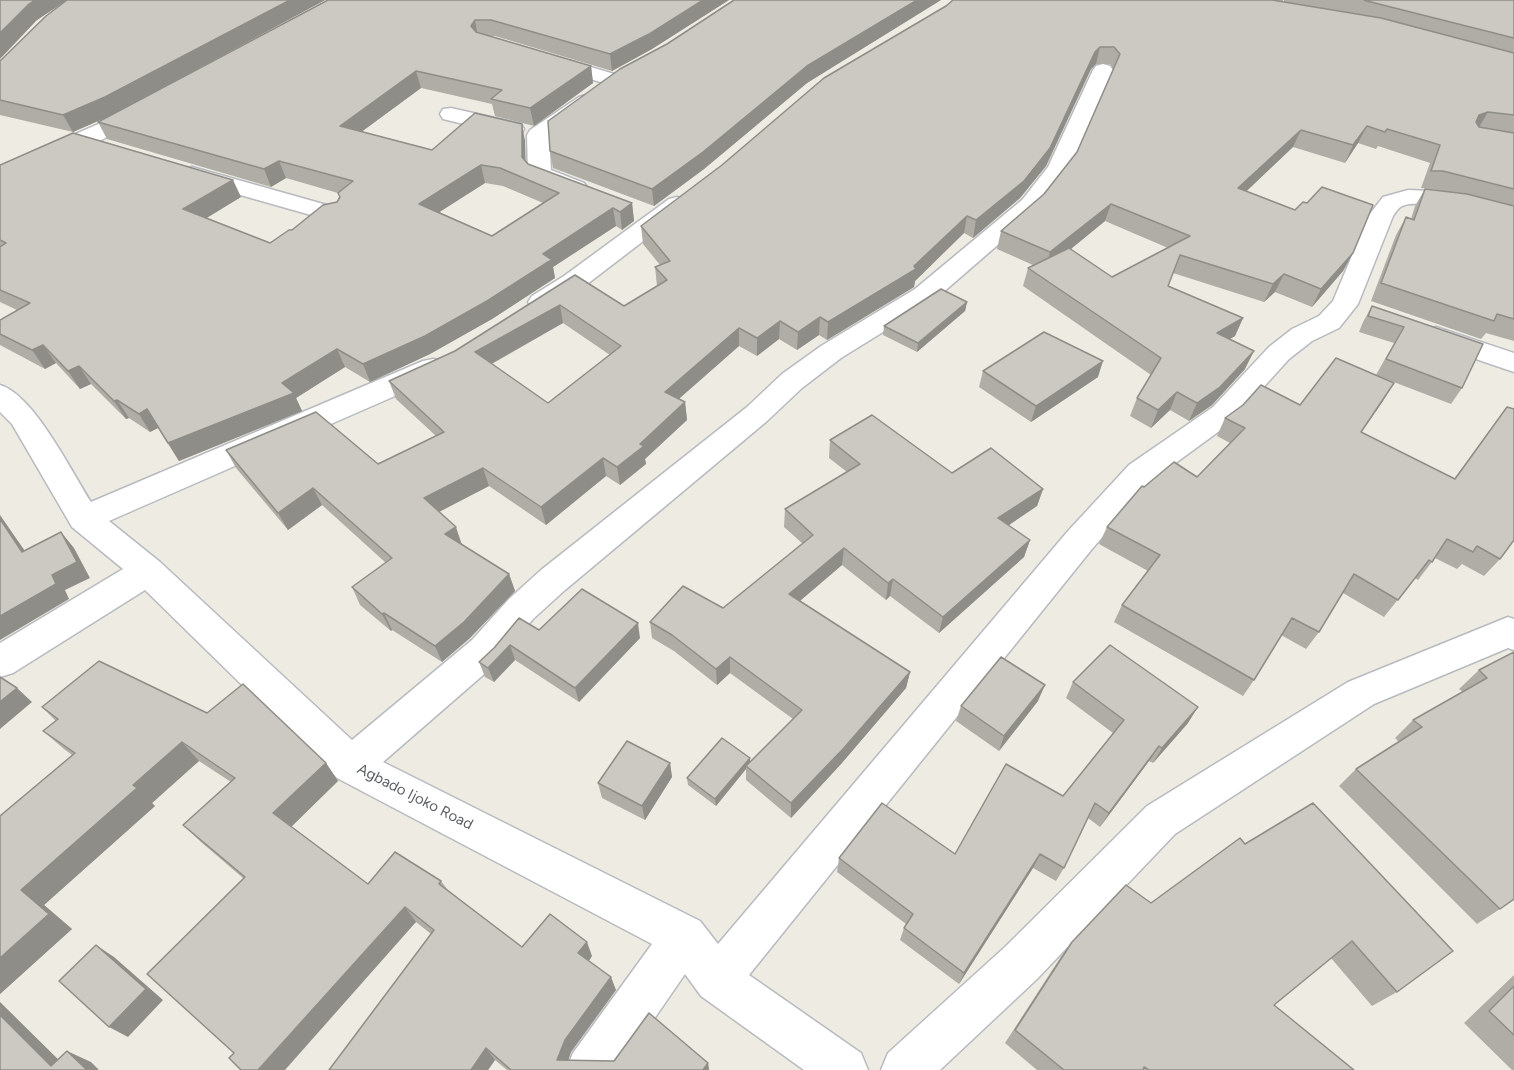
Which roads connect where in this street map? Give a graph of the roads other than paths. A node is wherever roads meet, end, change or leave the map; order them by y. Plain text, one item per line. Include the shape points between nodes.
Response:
1 (530, 55) edge
2 (1103, 70) dead end
3 (163, 99) edge
4 (451, 114) dead end
5 (538, 135) junction
6 (81, 141) junction
7 (116, 151) edge
8 (172, 168) edge
9 (0, 175) edge
10 (695, 191) edge
11 (593, 195) edge
12 (332, 214) edge
13 (1514, 218) edge
14 (525, 312) edge
15 (1413, 328) edge
16 (458, 354) edge
17 (1514, 363) edge
18 (0, 395) edge
19 (84, 518) junction
20 (148, 571) junction
21 (1514, 635) edge
22 (0, 662) edge
23 (351, 765) junction
24 (684, 937) junction
25 (717, 980) junction
26 (590, 1070) edge
27 (844, 1070) edge
28 (905, 1070) edge

1 - 5 street via 624,75
2 - 23 street via 1059,169 1030,205 924,295 831,352 792,381 553,580 521,609 485,651
3 - 6 street
4 - 5 street
5 - 11 street via 540,174
6 - 7 street
6 - 9 street
8 - 12 street
10 - 14 street via 647,215 573,282
13 - 25 street via 1432,198 1408,197 1391,202 1381,215 1356,308 1302,335 1279,353 1223,414 1140,473 1072,549
15 - 17 street
16 - 19 street via 410,379
18 - 19 street, Agbado Ijoko Road via 23,417
19 - 20 street, Agbado Ijoko Road
20 - 22 street
20 - 23 street, Agbado Ijoko Road
21 - 28 street via 1508,632 1361,693 1161,820 1021,963
23 - 24 street, Agbado Ijoko Road
24 - 25 street, Agbado Ijoko Road
24 - 26 street
25 - 27 street, Agbado Ijoko Road

